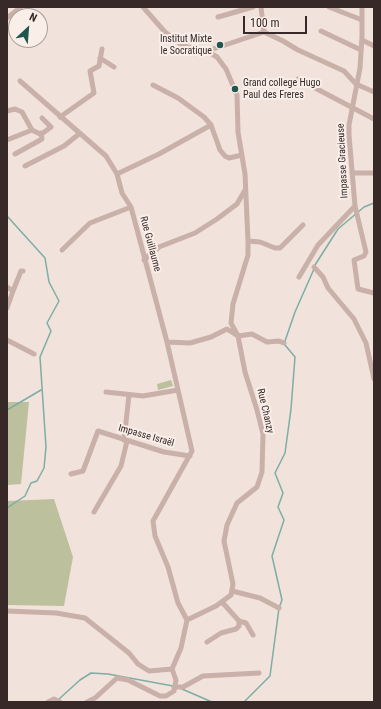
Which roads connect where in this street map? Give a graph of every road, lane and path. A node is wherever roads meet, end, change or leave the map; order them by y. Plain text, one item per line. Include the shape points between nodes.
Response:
1 (143, 7) edge
2 (253, 7) edge
3 (261, 7) edge
4 (329, 7) edge
5 (362, 7) edge
6 (218, 17) dead end
7 (362, 20) junction
8 (321, 31) dead end
9 (264, 32) junction
10 (362, 40) junction
11 (374, 46) edge
12 (102, 50) dead end
13 (361, 50) junction
14 (207, 51) junction
15 (100, 58) junction
16 (114, 67) dead end
17 (298, 79) dead end
18 (20, 81) dead end
19 (356, 84) junction
20 (154, 85) dead end
21 (374, 92) edge
22 (352, 108) junction
23 (7, 111) edge
24 (60, 117) junction
25 (42, 118) dead end
26 (374, 118) edge
27 (211, 125) junction
28 (32, 130) junction
29 (41, 134) junction
30 (79, 134) junction
31 (7, 140) edge
32 (15, 154) dead end
33 (242, 155) junction
34 (25, 166) dead end
35 (352, 173) junction
36 (374, 173) edge
37 (117, 174) junction
38 (245, 190) junction
39 (355, 206) junction
40 (131, 207) junction
41 (303, 225) dead end
42 (248, 241) junction
43 (62, 250) dead end
44 (144, 260) junction
45 (314, 267) dead end
46 (23, 271) dead end
47 (299, 277) dead end
48 (7, 287) edge
49 (14, 291) junction
50 (374, 293) edge
51 (7, 308) edge
52 (238, 336) junction
53 (7, 340) edge
54 (167, 342) junction
55 (284, 343) dead end
56 (34, 354) dead end
57 (374, 379) edge
58 (178, 390) junction
59 (106, 392) dead end
60 (129, 395) junction
61 (126, 440) junction
62 (191, 453) junction
63 (70, 474) dead end
64 (94, 512) dead end
65 (232, 591) junction
66 (222, 602) junction
67 (279, 608) dead end
68 (7, 612) edge
69 (187, 620) junction
70 (239, 621) junction
71 (253, 635) dead end
72 (207, 642) dead end
73 (172, 669) junction
74 (259, 673) dead end
75 (174, 687) junction
76 (48, 702) edge
77 (60, 702) edge
78 (87, 702) edge

1 - 14 street, Rue Chanzy via 165,32 183,46
2 - 6 street
3 - 9 street
4 - 7 street
5 - 7 street, Impasse Gracieuse
7 - 10 street, Impasse Gracieuse
8 - 13 street
9 - 14 street
9 - 19 street via 344,72
10 - 11 street
10 - 13 street, Impasse Gracieuse
12 - 15 street
13 - 19 street, Impasse Gracieuse
14 - 33 street, Rue Chanzy via 217,57 226,69 237,95 238,132
15 - 16 street
15 - 24 street via 99,66 90,71 94,93
17 - 22 street
18 - 24 street, Rue Guillaume
19 - 21 street
19 - 22 street, Impasse Gracieuse
20 - 27 street via 178,98
22 - 26 street
22 - 35 street, Impasse Gracieuse via 348,124
23 - 28 street via 15,109 22,112
24 - 30 street, Rue Guillaume
25 - 29 street via 50,127
27 - 33 street via 220,150 225,156 229,158
27 - 37 street
28 - 29 street
28 - 31 street
29 - 32 street via 42,139
30 - 34 street via 64,146
30 - 37 street, Rue Guillaume via 106,156
33 - 38 street, Rue Chanzy
35 - 36 street
35 - 39 street, Impasse Gracieuse
37 - 40 street, Rue Guillaume via 122,193
38 - 42 street, Rue Chanzy
38 - 44 street via 237,204 217,219 196,233 159,247
39 - 47 street via 318,245
39 - 50 street, Impasse Gracieuse via 366,252 364,256 354,260 358,289
40 - 43 street via 90,223
40 - 44 street, Rue Guillaume
41 - 42 street via 280,248
42 - 52 street, Rue Chanzy via 248,255 230,323
44 - 54 street, Rue Guillaume
45 - 57 street via 354,319 366,343
46 - 49 street
48 - 49 street
49 - 51 street
52 - 54 street via 226,329 211,337 190,343
52 - 55 street via 252,334 267,342
52 - 65 street, Rue Chanzy via 245,372 263,434 262,472 257,487 237,503 227,525 224,541 233,584
53 - 56 street
54 - 58 street, Rue Guillaume
58 - 60 street via 144,396
58 - 62 street, Rue Guillaume
59 - 60 street
60 - 61 street
61 - 62 street, Impasse Israël via 164,452
61 - 63 street, Impasse Israël via 98,431 83,471
61 - 64 street via 121,466
62 - 69 street via 153,521 155,536 168,567 178,602
65 - 66 street
65 - 67 street via 260,598
66 - 69 street
66 - 70 street
68 - 73 street via 56,613 85,618 149,671
69 - 73 street via 181,648
70 - 71 street via 246,623
70 - 72 street via 236,630 221,633
73 - 75 street via 176,680
74 - 75 street via 203,676 183,687
75 - 78 street via 174,691 166,696 160,696 128,680 117,678
76 - 77 street via 54,699

